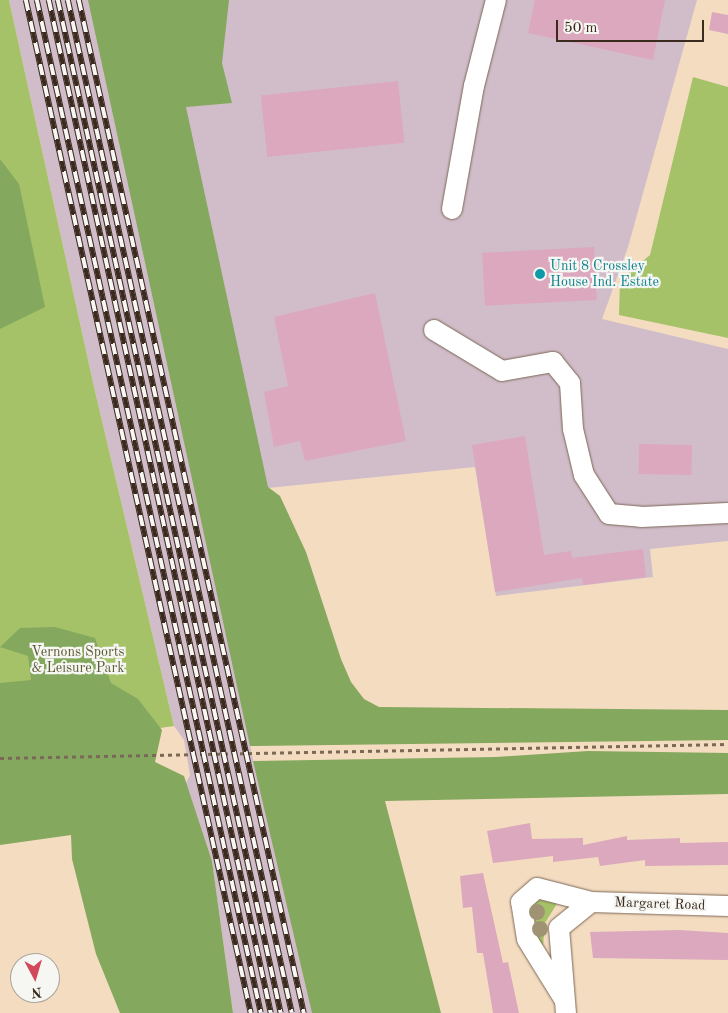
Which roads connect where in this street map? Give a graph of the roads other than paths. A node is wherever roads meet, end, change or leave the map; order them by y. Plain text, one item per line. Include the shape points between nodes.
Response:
1 (496, 0) edge
2 (452, 209) dead end
3 (434, 330) dead end
4 (728, 512) edge
5 (591, 902) junction
6 (728, 906) edge
7 (565, 1006) edge

1 - 2 street via 474,86
3 - 4 street via 502,371 553,362 570,383 573,429 584,475 609,514 641,517
5 - 6 street, Margaret Road
5 - 7 street, Margaret Road via 559,928
5 - 7 street, Margaret Road via 537,888 521,902 527,939

